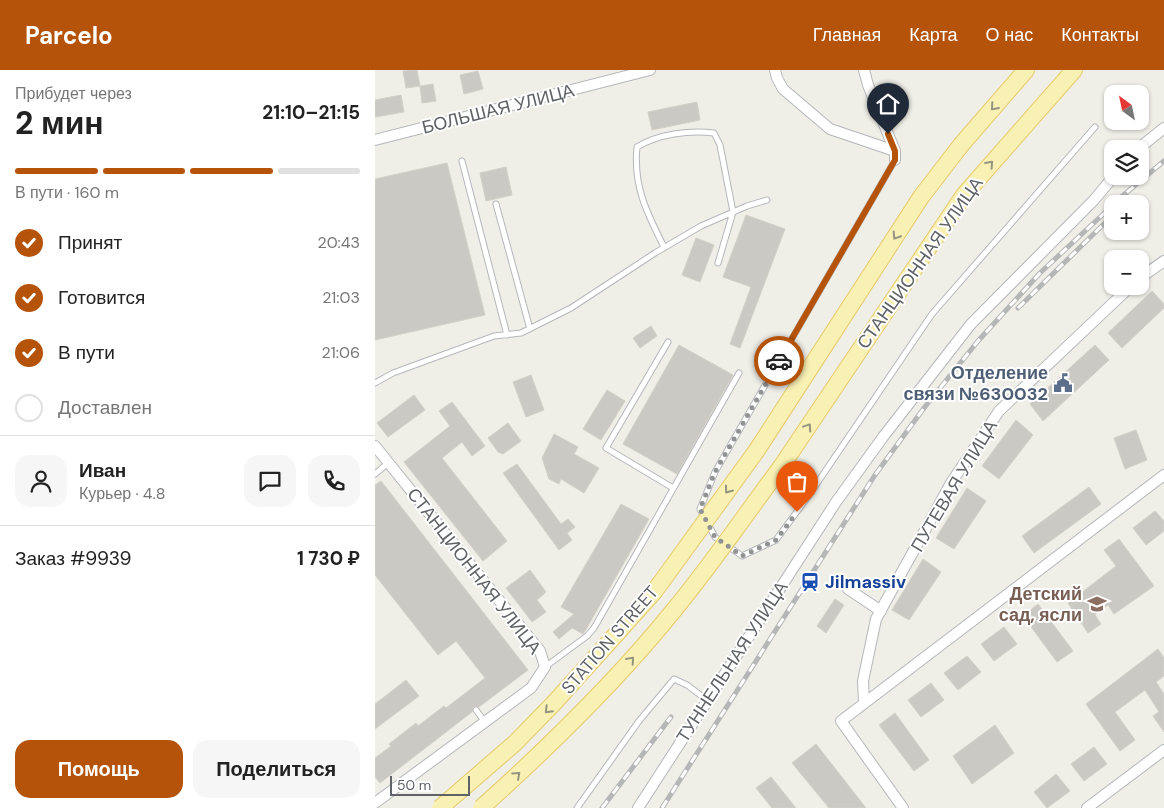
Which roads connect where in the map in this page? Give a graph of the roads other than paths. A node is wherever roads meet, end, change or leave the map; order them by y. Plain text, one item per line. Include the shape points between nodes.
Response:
1 (650, 70) edge
2 (775, 70) edge
3 (863, 70) edge
4 (1026, 70) edge
5 (1074, 70) edge
6 (1095, 127) dead end
7 (1164, 128) edge
8 (375, 140) edge
9 (1149, 140) edge
10 (895, 155) junction
11 (462, 160) dead end
12 (1106, 185) edge
13 (767, 200) dead end
14 (496, 204) dead end
15 (733, 212) junction
16 (664, 248) junction
17 (1164, 262) edge
18 (718, 263) dead end
19 (1149, 272) edge
20 (1121, 295) edge
21 (530, 329) junction
22 (507, 335) junction
23 (668, 342) dead end
24 (739, 373) dead end
25 (376, 381) edge
26 (375, 446) edge
27 (389, 463) junction
28 (375, 474) edge
29 (1164, 475) edge
30 (673, 488) junction
31 (848, 589) dead end
32 (881, 610) junction
33 (545, 667) junction
34 (707, 700) junction
35 (864, 703) junction
36 (476, 710) dead end
37 (485, 722) junction
38 (1164, 750) edge
39 (375, 803) edge
40 (440, 808) edge
41 (481, 808) edge
42 (577, 808) edge
43 (638, 808) edge
44 (903, 808) edge
45 (1087, 808) edge

1 - 8 street, БОЛЬШАЯ УЛИЦА
2 - 10 street via 783,88 830,128
3 - 10 street
4 -> 40 main road, STATION STREET, bridge via 921,197 757,450 654,592 554,703
41 -> 5 main road, STATION STREET, bridge via 534,760 675,610 781,467 964,195
6 - 10 lane via 932,314 776,540 742,556 715,537 700,509 715,472
7 - 9 street
11 - 22 lane
12 - 34 street, ТУННЕЛЬНАЯ УЛИЦА via 971,324 883,437 836,502
13 - 15 lane
14 - 21 lane
15 - 16 lane
15 - 16 lane via 720,145 714,133 699,131 646,142 637,148 638,189
15 - 18 lane
16 - 21 lane via 571,308
17 - 19 street
20 - 32 street, ПУТЕВАЯ УЛИЦА via 999,411 951,483
21 - 22 lane via 521,334
22 - 25 lane via 494,336
23 - 30 lane via 606,448
24 - 30 lane
26 - 27 street, СТАНЦИОННАЯ УЛИЦА
27 - 28 lane
27 - 33 street, СТАНЦИОННАЯ УЛИЦА via 540,652
29 - 35 street
30 - 33 lane via 594,628
31 - 32 street
32 - 35 street, ПУТЕВАЯ УЛИЦА via 876,619 863,681
33 - 37 street, СТАНЦИОННАЯ УЛИЦА via 531,688
34 - 42 lane via 674,679 639,721
34 - 43 street, ТУННЕЛЬНАЯ УЛИЦА
35 - 44 street via 841,721
36 - 37 lane
37 - 39 street, СТАНЦИОННАЯ УЛИЦА
38 - 45 street

